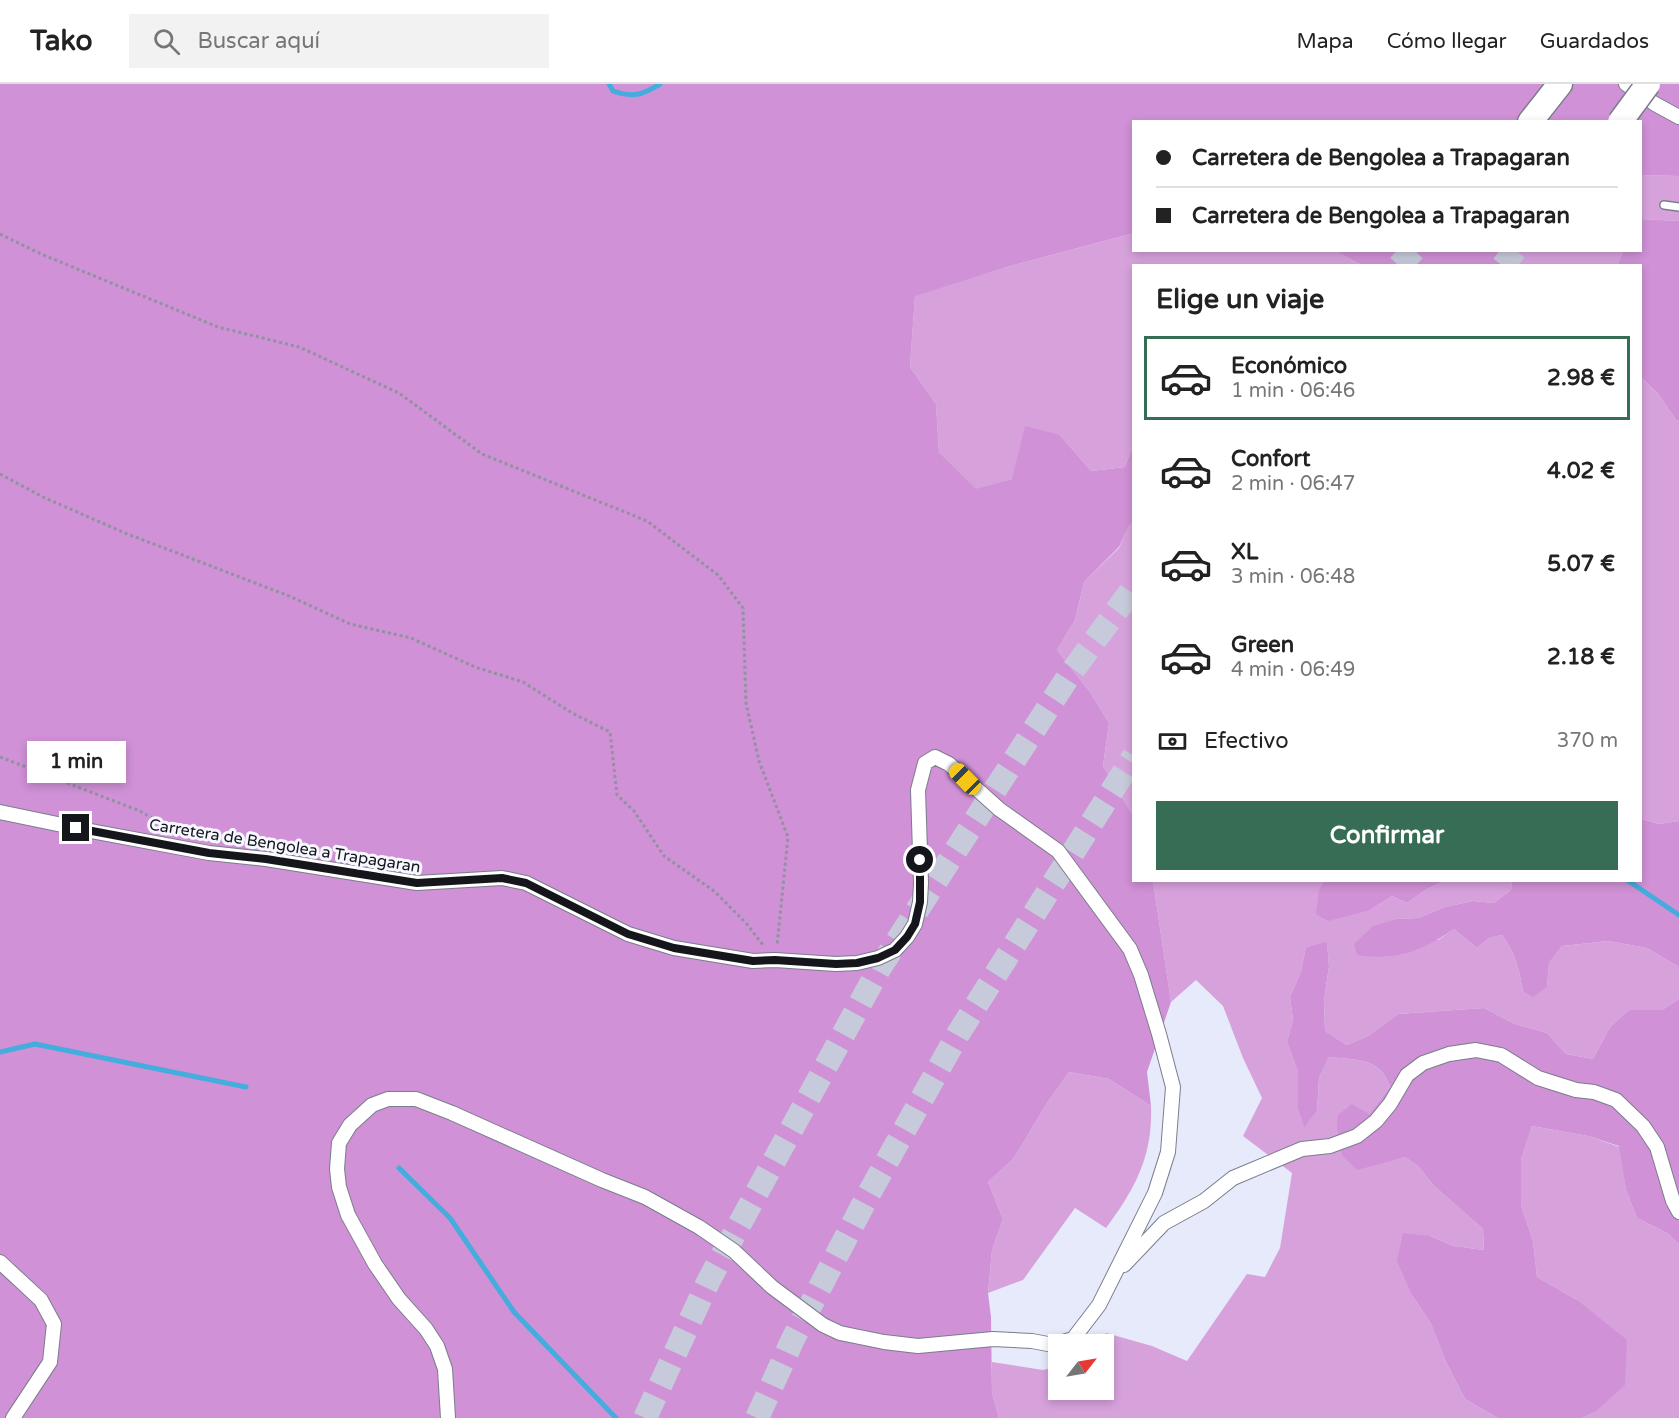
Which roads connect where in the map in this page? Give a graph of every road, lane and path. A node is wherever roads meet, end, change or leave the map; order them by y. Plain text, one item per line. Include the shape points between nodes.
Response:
1 (1626, 84) edge
2 (1647, 84) edge
3 (1556, 89) edge
4 (1679, 117) edge
5 (1532, 120) edge
6 (1621, 120) edge
7 (1664, 205) dead end
8 (1679, 207) edge
9 (0, 234) edge
10 (0, 474) edge
11 (0, 757) edge
12 (0, 812) edge
13 (179, 835) dead end
14 (775, 960) junction
15 (1679, 1212) edge
16 (0, 1262) edge
17 (1113, 1278) junction
18 (13, 1418) edge
19 (448, 1418) edge

1 - 4 street
2 - 6 highway, bridge
3 - 5 highway
7 - 8 lane
9 - 14 path via 218,327 299,347 399,393 482,454 647,521 718,575 743,608 746,703 759,761 788,837
10 - 14 path via 125,533 289,596 350,624 411,638 475,667 523,682 610,732 617,795 634,811 664,856 714,891
11 - 13 path via 140,811
12 - 14 street, Carretera de Bengolea a Trapagaran via 209,853 417,883 502,878 526,883 628,934 674,948 753,961
14 - 17 street, Carretera de Bengolea a Trapagaran via 857,963 895,950 907,937 920,902 918,790 925,763 936,757 1058,851 1130,949 1173,1087 1168,1152 1155,1193
15 - 17 street via 1657,1147 1643,1126 1616,1100 1538,1078 1501,1055 1476,1050 1423,1063 1407,1075 1376,1121 1357,1136 1330,1146 1302,1149 1233,1178 1204,1201 1164,1223
16 - 18 street via 41,1300 54,1324 50,1362
17 - 19 street, Carretera de Bengolea a Trapagaran via 1099,1305 1072,1339 1053,1345 993,1339 918,1346 840,1333 772,1287 734,1251 645,1197 452,1113 416,1100 388,1099 372,1105 350,1125 339,1143 339,1187 348,1215 375,1264 437,1346 445,1369

